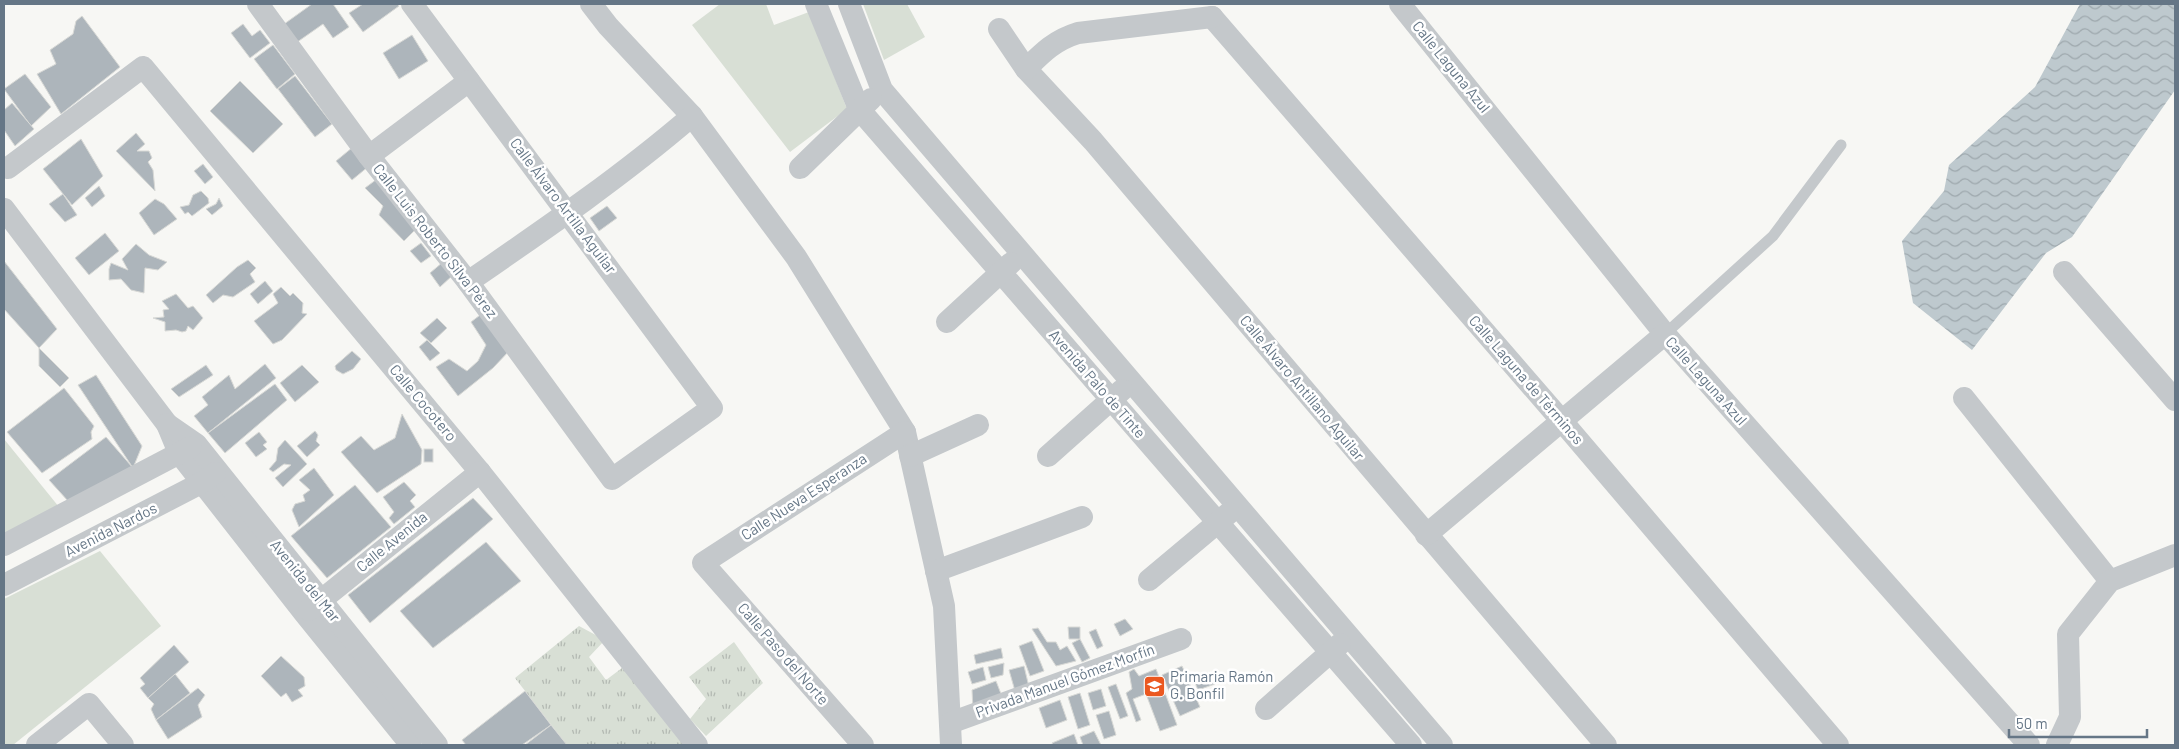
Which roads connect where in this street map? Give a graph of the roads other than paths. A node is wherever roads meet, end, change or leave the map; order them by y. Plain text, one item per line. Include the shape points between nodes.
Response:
1 (258, 4) edge
2 (412, 4) edge
3 (591, 4) edge
4 (816, 4) edge
5 (849, 4) edge
6 (1400, 4) edge
7 (1216, 10) edge
8 (999, 29) dead end
9 (1026, 69) junction
10 (469, 81) junction
11 (882, 90) junction
12 (859, 109) junction
13 (692, 116) junction
14 (1841, 145) dead end
15 (369, 156) junction
16 (8, 168) dead end
17 (800, 168) dead end
18 (4, 209) edge
19 (569, 213) junction
20 (1020, 254) junction
21 (1001, 272) junction
22 (2064, 272) dead end
23 (468, 282) junction
24 (947, 322) dead end
25 (1665, 334) junction
26 (1130, 382) junction
27 (1964, 398) dead end
28 (1111, 400) junction
29 (2175, 400) edge
30 (1561, 420) junction
31 (978, 425) dead end
32 (905, 432) junction
33 (188, 449) junction
34 (910, 456) junction
35 (1048, 456) dead end
36 (480, 472) junction
37 (210, 477) junction
38 (612, 479) joint
39 (1236, 506) junction
40 (1082, 517) dead end
41 (1218, 523) junction
42 (1426, 535) junction
43 (4, 545) edge
44 (2175, 555) edge
45 (703, 563) joint
46 (936, 572) junction
47 (1149, 580) dead end
48 (2110, 581) junction
49 (4, 585) edge
50 (313, 608) junction
51 (1348, 636) junction
52 (1180, 639) dead end
53 (1330, 653) junction
54 (1266, 709) dead end
55 (950, 723) junction
56 (37, 745) edge
57 (123, 745) edge
58 (411, 745) edge
59 (437, 745) edge
60 (696, 745) edge
61 (863, 745) edge
62 (951, 745) edge
63 (1410, 745) edge
64 (1442, 745) edge
65 (1606, 745) edge
66 (1838, 745) edge
67 (2029, 745) edge
68 (2057, 745) edge

1 - 15 street, Calle Luis Roberto Silva Pérez
2 - 10 street, Calle Álvaro Artilla Aguilar
3 - 13 street
4 - 12 street, Avenida Palo de Tinte
5 - 11 street, Avenida Palo de Tinte
6 - 25 street, Calle Laguna Azul
7 - 9 street via 1078,33 1049,46
7 - 30 street, Calle Laguna de Términos
8 - 9 street, Calle Álvaro Antillano Aguilar
9 - 42 street, Calle Álvaro Antillano Aguilar via 1093,140
10 - 15 street
10 - 19 street, Calle Álvaro Artilla Aguilar
11 - 12 street
11 - 20 street, Avenida Palo de Tinte
12 - 17 street
12 - 21 street, Avenida Palo de Tinte
13 - 19 street via 637,163
13 - 32 street via 796,257
14 - 25 lane via 1773,236
15 - 23 street, Calle Luis Roberto Silva Pérez
16 - 36 street, Calle Cocotero via 143,67
18 - 33 street, Avenida del Mar
19 - 23 street
19 - 38 street, Calle Álvaro Artilla Aguilar via 712,408
20 - 21 street
20 - 26 street, Avenida Palo de Tinte
21 - 24 street
21 - 28 street, Avenida Palo de Tinte
22 - 29 street
23 - 38 street, Calle Luis Roberto Silva Pérez
25 - 30 street
25 - 67 street, Calle Laguna Azul
26 - 28 street
26 - 39 street, Avenida Palo de Tinte
27 - 48 street
28 - 35 street
28 - 41 street, Avenida Palo de Tinte
30 - 42 street
30 - 66 street, Calle Laguna de Términos
31 - 34 street
32 - 34 street
32 - 45 street, Calle Nueva Esperanza
33 - 37 street, Avenida del Mar
33 - 43 street
34 - 46 street
36 - 50 street, Calle Avenida
36 - 60 street, Calle Cocotero
37 - 49 street, Avenida Nardos
37 - 50 street, Avenida del Mar
39 - 41 street
39 - 51 street, Avenida Palo de Tinte
40 - 46 street
41 - 47 street
41 - 53 street, Avenida Palo de Tinte
42 - 65 street, Calle Álvaro Antillano Aguilar
44 - 48 street
45 - 61 street, Calle Paso del Norte
46 - 55 street via 944,606
48 - 68 street via 2068,634 2070,717
50 - 58 street, Avenida del Mar
50 - 59 street, Avenida del Mar
51 - 53 street
51 - 64 street, Avenida Palo de Tinte
52 - 55 street, Privada Manuel Gómez Morfín
53 - 54 street
53 - 63 street, Avenida Palo de Tinte
55 - 62 street
56 - 57 street via 89,704

